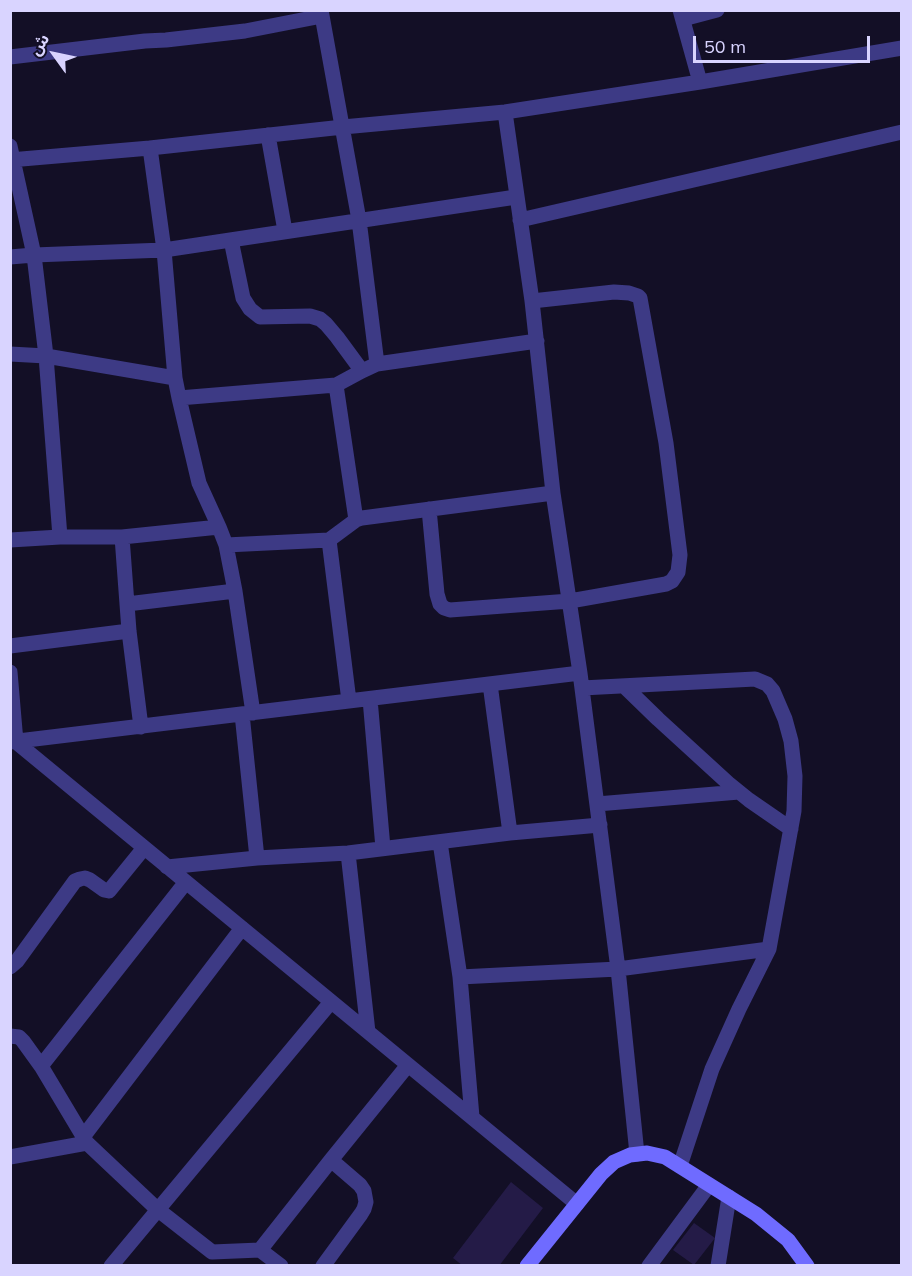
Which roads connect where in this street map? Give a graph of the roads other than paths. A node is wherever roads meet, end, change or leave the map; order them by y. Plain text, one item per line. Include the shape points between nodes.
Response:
1 (717, 10) edge
2 (321, 13) edge
3 (681, 15) edge
4 (902, 48) edge
5 (10, 57) edge
6 (700, 82) junction
7 (505, 112) junction
8 (343, 127) junction
9 (902, 132) edge
10 (268, 135) junction
11 (150, 148) junction
12 (12, 156) edge
13 (516, 197) junction
14 (359, 220) junction
15 (520, 220) junction
16 (285, 231) junction
17 (231, 240) junction
18 (164, 250) junction
19 (34, 255) junction
20 (10, 257) edge
21 (532, 300) junction
22 (537, 341) junction
23 (10, 354) edge
24 (46, 356) junction
25 (376, 364) junction
26 (362, 371) junction
27 (175, 378) junction
28 (336, 385) junction
29 (178, 398) junction
30 (553, 493) junction
31 (429, 509) junction
32 (356, 520) junction
33 (219, 527) junction
34 (60, 537) junction
35 (122, 537) junction
36 (10, 540) edge
37 (329, 540) junction
38 (226, 545) junction
39 (235, 591) junction
40 (570, 601) junction
41 (127, 604) junction
42 (129, 630) junction
43 (10, 646) edge
44 (10, 672) edge
45 (581, 681) junction
46 (490, 684) junction
47 (624, 686) junction
48 (370, 699) junction
49 (349, 701) junction
50 (248, 714) junction
51 (141, 726) junction
52 (13, 742) edge
53 (739, 792) junction
54 (597, 804) junction
55 (600, 825) junction
56 (791, 829) junction
57 (510, 833) junction
58 (440, 842) junction
59 (144, 848) junction
60 (383, 848) junction
61 (348, 853) junction
62 (257, 858) junction
63 (167, 867) junction
64 (186, 882) junction
65 (242, 928) junction
66 (769, 948) junction
67 (10, 967) edge
68 (618, 969) junction
69 (460, 978) junction
70 (330, 1002) junction
71 (368, 1032) junction
72 (10, 1035) edge
73 (408, 1065) junction
74 (41, 1066) junction
75 (472, 1117) junction
76 (85, 1140) junction
77 (637, 1154) junction
78 (10, 1157) edge
79 (331, 1160) junction
80 (680, 1166) junction
81 (709, 1185) junction
82 (729, 1197) junction
83 (577, 1203) junction
84 (157, 1209) junction
85 (260, 1250) junction
86 (111, 1266) edge
87 (281, 1266) edge
88 (323, 1266) edge
89 (527, 1266) edge
90 (649, 1266) edge
91 (718, 1266) edge
92 (807, 1266) edge

1 - 3 street
2 - 5 street via 245,31
2 - 8 street
3 - 6 street
4 - 6 street
6 - 7 street
7 - 8 street
7 - 13 street
8 - 10 street
8 - 14 street
9 - 15 street
10 - 11 street
10 - 16 street
11 - 12 street
11 - 18 street
12 - 19 street
13 - 14 street
13 - 15 street
14 - 16 street
14 - 25 street
15 - 21 street
16 - 17 street
17 - 18 street
17 - 26 street via 243,298 250,309 266,318 320,319
18 - 19 street
18 - 27 street
19 - 20 street
19 - 24 street
21 - 22 street
21 - 40 street via 614,292 640,298 678,533 678,572 672,581
22 - 25 street
22 - 30 street
23 - 24 street
24 - 27 street
24 - 34 street
25 - 26 street
26 - 28 street
27 - 29 street
28 - 29 street
28 - 32 street
29 - 33 street via 199,483
30 - 31 street
30 - 40 street
31 - 32 street
31 - 40 street via 437,594 444,608
32 - 37 street
33 - 35 street
33 - 38 street
34 - 35 street
34 - 36 street
35 - 41 street
37 - 38 street
37 - 49 street
38 - 39 street
39 - 41 street
39 - 50 street
40 - 45 street
41 - 42 street
42 - 43 street
42 - 51 street
44 - 52 street
45 - 46 street
45 - 47 street
45 - 54 street
46 - 48 street
46 - 57 street
47 - 53 street
47 - 56 street via 749,678 767,684 781,705 791,741 795,776
48 - 49 street
48 - 60 street
49 - 50 street
50 - 51 street
50 - 62 street
51 - 52 street
52 - 59 street
53 - 54 street
53 - 56 street
54 - 55 street
55 - 57 street
55 - 68 street
56 - 66 street
57 - 58 street
58 - 60 street
58 - 69 street
59 - 63 street
59 - 67 street via 109,891 85,878 75,881
60 - 61 street
61 - 62 street
61 - 71 street
62 - 63 street
63 - 64 street
64 - 65 street
64 - 74 street
65 - 70 street
65 - 76 street
66 - 68 street
66 - 80 street via 712,1069
68 - 69 street
68 - 77 street
69 - 75 street
70 - 71 street
70 - 84 street
71 - 73 street
72 - 74 street via 21,1039
73 - 75 street
73 - 79 street
74 - 76 street
75 - 83 street
76 - 78 street
76 - 84 street
77 - 80 street via 664,1157
77 - 83 street via 614,1162
79 - 85 street
79 - 88 street via 360,1185 366,1202
80 - 81 street
81 - 82 street
81 - 90 street
82 - 91 street
82 - 92 street via 788,1240
83 - 89 street
84 - 85 street via 212,1252
84 - 86 street
85 - 87 street

